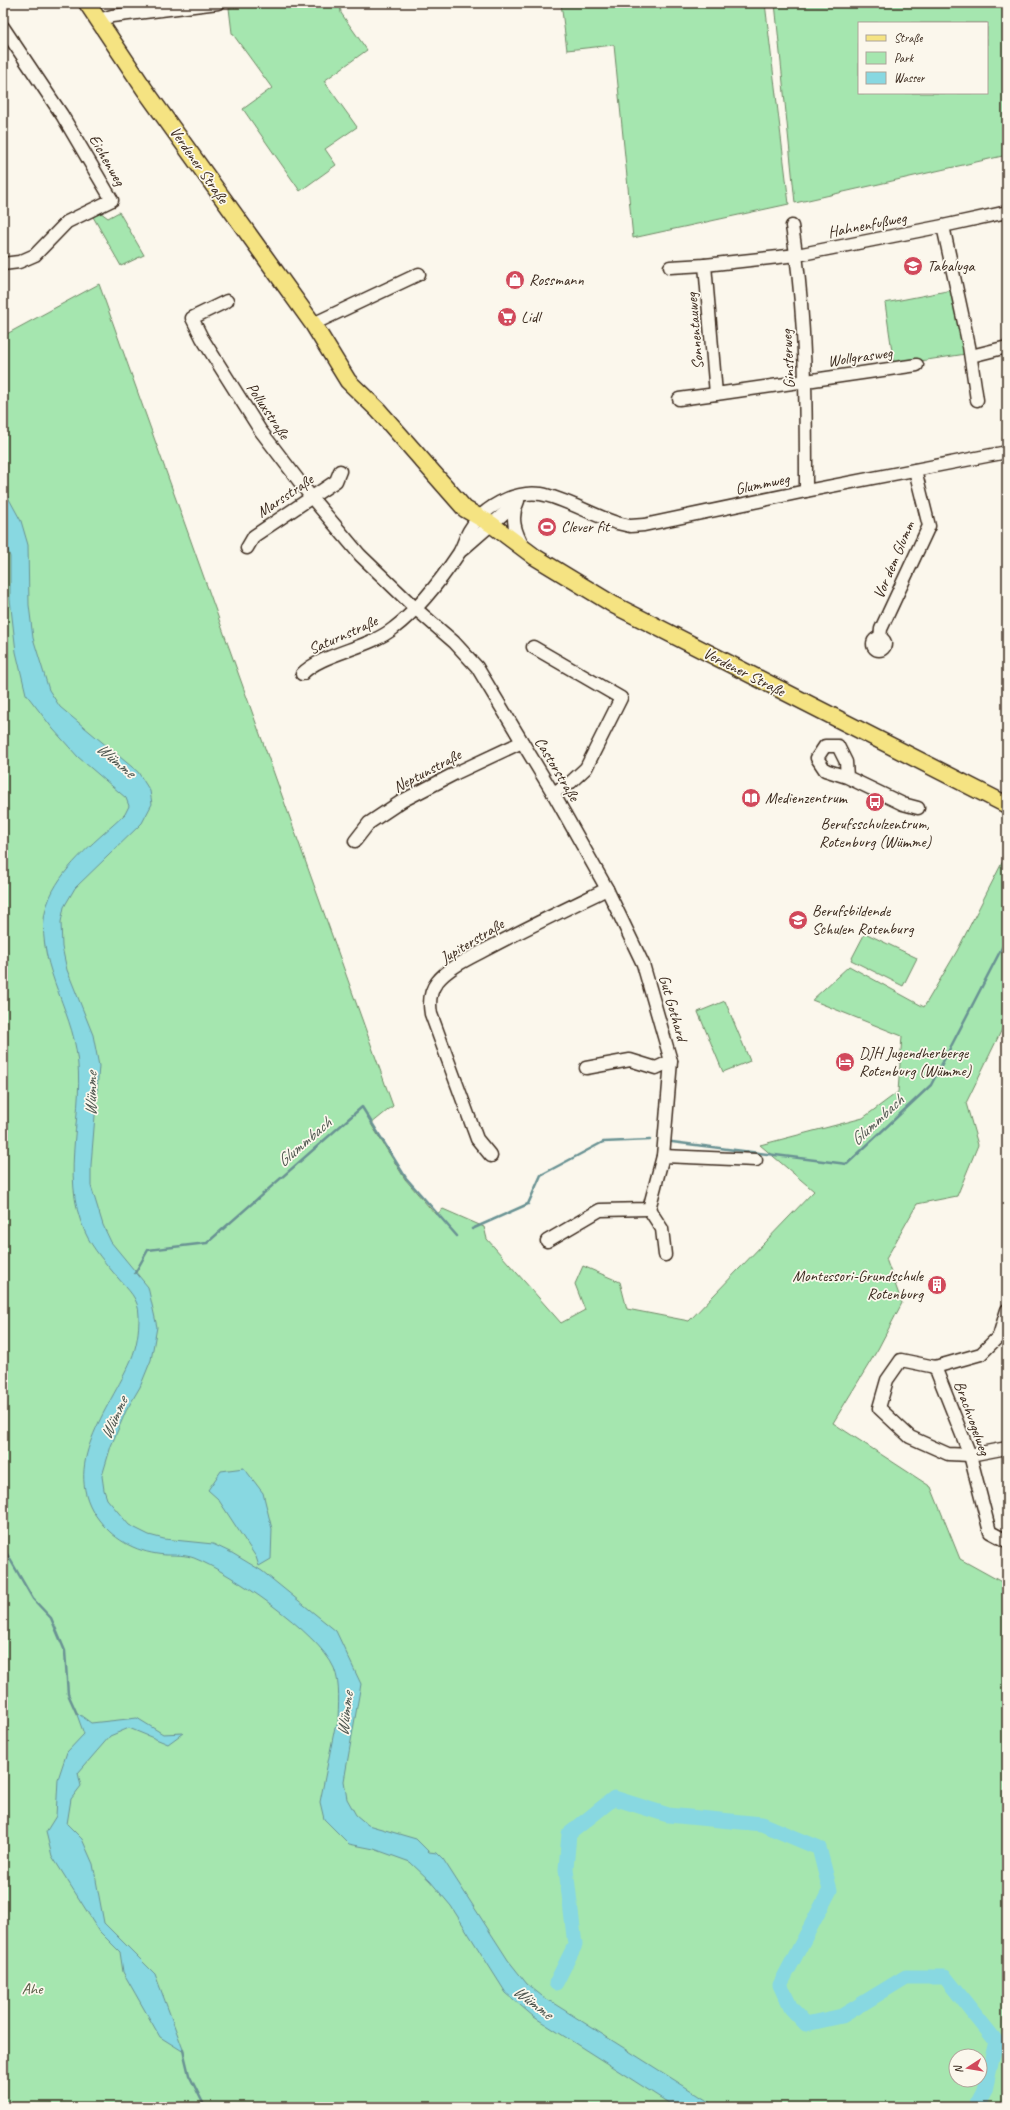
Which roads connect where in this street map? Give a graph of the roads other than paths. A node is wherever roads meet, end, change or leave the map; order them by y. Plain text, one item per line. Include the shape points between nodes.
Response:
1 (87, 3) edge
2 (218, 3) edge
3 (99, 20) junction
4 (3, 27) edge
5 (1007, 212) edge
6 (792, 226) dead end
7 (943, 226) junction
8 (797, 255) junction
9 (3, 264) edge
10 (705, 265) junction
11 (670, 267) dead end
12 (419, 274) dead end
13 (227, 301) dead end
14 (313, 324) junction
15 (1007, 346) edge
16 (971, 356) junction
17 (917, 365) dead end
18 (806, 380) junction
19 (716, 394) junction
20 (679, 399) dead end
21 (977, 400) dead end
22 (1007, 452) edge
23 (915, 470) junction
24 (340, 471) dead end
25 (806, 491) junction
26 (529, 494) junction
27 (312, 498) junction
28 (517, 502) junction
29 (484, 519) junction
30 (247, 548) dead end
31 (526, 551) junction
32 (416, 609) junction
33 (880, 638) dead end
34 (533, 647) dead end
35 (302, 674) dead end
36 (522, 742) junction
37 (847, 777) dead end
38 (553, 793) junction
39 (1007, 805) edge
40 (918, 808) dead end
41 (356, 840) dead end
42 (607, 889) junction
43 (644, 964) joint
44 (672, 1061) junction
45 (586, 1068) dead end
46 (491, 1156) dead end
47 (663, 1156) junction
48 (756, 1160) dead end
49 (649, 1209) junction
50 (546, 1241) dead end
51 (665, 1256) dead end
52 (1007, 1310) edge
53 (935, 1367) junction
54 (1007, 1448) edge
55 (970, 1455) junction
56 (1007, 1541) edge

1 - 3 main road, Verdener Straße
2 - 3 street via 112,16
3 - 14 main road, Verdener Straße
4 - 9 street, Eichenweg via 62,115 112,200 67,222 35,255 18,262
5 - 7 street, Hahnenfußweg
6 - 8 street, Ginsterweg
7 - 8 street, Hahnenfußweg
7 - 16 street
8 - 10 street
8 - 18 street, Ginsterweg
10 - 11 street
10 - 19 street, Sonnentauweg
12 - 14 street
13 - 27 street, Polluxstraße via 192,318 260,430
14 - 29 main road, Verdener Straße via 348,381 378,410 465,510
15 - 16 street
16 - 21 street
17 - 18 street, Wollgrasweg
18 - 19 street
18 - 25 street, Ginsterweg
19 - 20 street
22 - 23 street, Glummweg
23 - 25 street, Glummweg
23 - 33 street, Vor dem Glumm via 929,526 881,629
24 - 27 street, Marsstraße via 336,480
25 - 26 street, Glummweg via 630,526 603,519 542,494
26 - 28 street
26 - 29 street, Glummweg via 503,501
27 - 30 street, Marsstraße via 254,536
27 - 32 street, Polluxstraße via 353,545 364,552 371,564
28 - 29 street
28 - 31 street via 513,520 515,530
29 - 31 main road, Verdener Straße
29 - 32 street, Saturnstraße
31 - 39 main road, Verdener Straße via 657,628
32 - 35 street, Saturnstraße via 392,629 366,645 312,665
32 - 36 street, Castorstraße via 466,653
34 - 38 street via 622,698 586,768 572,782
36 - 38 street, Castorstraße
36 - 41 street, Neptunstraße via 402,801 368,823
37 - 40 street via 884,796
38 - 42 street, Castorstraße
42 - 43 street, Castorstraße
42 - 46 street, Jupiterstraße via 516,933 464,962 434,986 430,1002 432,1014 477,1139
43 - 44 street, Gut Gothard
44 - 45 street, Gut Gothard via 656,1068 630,1060
44 - 47 street, Gut Gothard
47 - 48 street
47 - 49 street, Gut Gothard
49 - 50 street via 600,1210
49 - 51 street via 662,1229
52 - 53 street via 999,1336 981,1354
53 - 55 street, Brachvogelweg
53 - 55 street via 901,1360 887,1380 879,1408 910,1437 948,1454
54 - 55 street
55 - 56 street, Brachvogelweg via 990,1532

